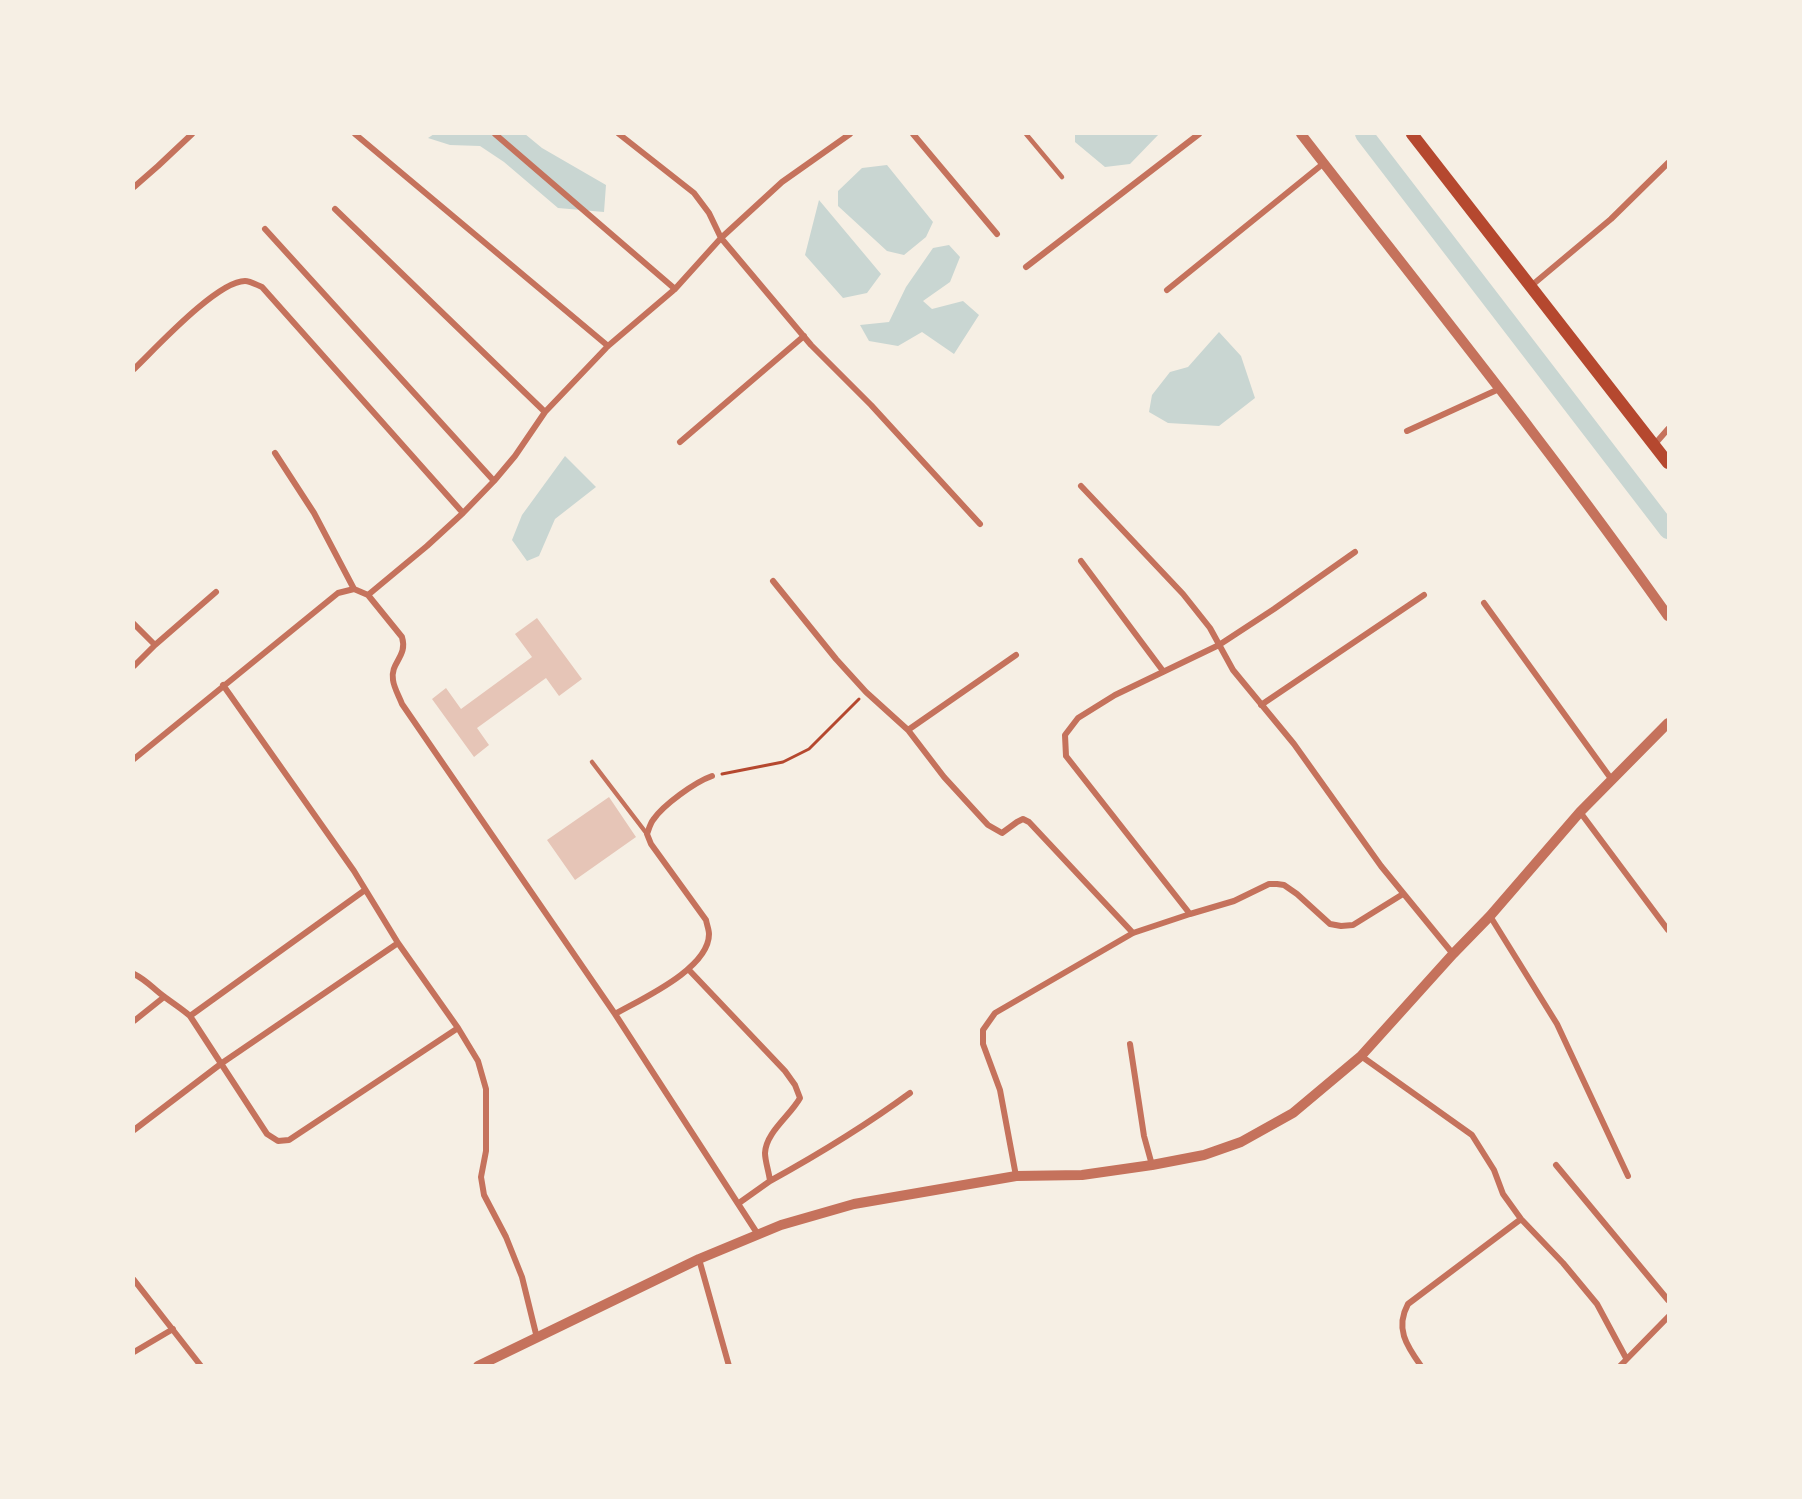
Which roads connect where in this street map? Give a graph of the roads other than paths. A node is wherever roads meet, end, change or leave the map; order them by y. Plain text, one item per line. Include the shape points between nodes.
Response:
1 (192, 134) edge
2 (355, 134) edge
3 (495, 134) edge
4 (619, 134) edge
5 (850, 134) edge
6 (914, 134) edge
7 (1026, 134) edge
8 (1199, 134) edge
9 (1302, 134) edge
10 (1412, 134) edge
11 (1324, 163) junction
12 (1668, 163) edge
13 (1062, 177) dead end
14 (134, 187) edge
15 (335, 209) dead end
16 (265, 229) dead end
17 (997, 234) dead end
18 (721, 238) junction
19 (1026, 267) dead end
20 (1531, 286) junction
21 (675, 290) junction
22 (1167, 290) dead end
23 (804, 336) junction
24 (608, 346) junction
25 (134, 369) edge
26 (1499, 389) junction
27 (545, 412) junction
28 (1668, 429) edge
29 (1407, 431) dead end
30 (680, 442) dead end
31 (1654, 445) junction
32 (275, 453) dead end
33 (1668, 463) edge
34 (494, 481) junction
35 (1081, 486) dead end
36 (463, 513) junction
37 (980, 524) dead end
38 (1354, 552) dead end
39 (1082, 561) dead end
40 (772, 581) dead end
41 (354, 589) junction
42 (216, 592) dead end
43 (368, 595) junction
44 (1424, 595) dead end
45 (1484, 603) dead end
46 (1668, 616) edge
47 (134, 624) edge
48 (154, 645) junction
49 (1219, 645) junction
50 (1016, 655) dead end
51 (134, 666) edge
52 (1163, 671) junction
53 (223, 685) junction
54 (1261, 705) junction
55 (1668, 723) edge
56 (908, 730) junction
57 (134, 759) edge
58 (592, 762) dead end
59 (712, 776) road end
60 (1612, 780) junction
61 (1580, 812) junction
62 (647, 834) junction
63 (365, 890) junction
64 (1403, 894) junction
65 (1190, 914) junction
66 (1490, 916) junction
67 (1668, 930) edge
68 (1132, 933) junction
69 (398, 943) junction
70 (1453, 954) junction
71 (689, 970) junction
72 (134, 974) edge
73 (164, 997) junction
74 (615, 1014) junction
75 (190, 1016) junction
76 (134, 1021) edge
77 (458, 1028) junction
78 (1130, 1044) dead end
79 (1361, 1056) junction
80 (222, 1064) junction
81 (909, 1093) dead end
82 (134, 1130) edge
83 (1152, 1165) junction
84 (1556, 1165) dead end
85 (1016, 1176) junction
86 (1628, 1176) dead end
87 (771, 1181) junction
88 (739, 1203) junction
89 (1521, 1219) junction
90 (757, 1233) junction
91 (699, 1259) junction
92 (134, 1280) edge
93 (1668, 1300) edge
94 (1668, 1317) edge
95 (173, 1329) junction
96 (537, 1338) junction
97 (134, 1352) edge
98 (1626, 1358) junction
99 (201, 1365) edge
100 (478, 1365) edge
101 (729, 1365) edge
102 (1421, 1365) edge
103 (1620, 1365) edge

1 - 14 street
2 - 24 street
3 - 21 street
4 - 18 street via 694,193
5 - 18 street via 782,182
6 - 17 street
7 - 13 lane
8 - 19 street
9 - 11 street
10 - 20 main road
11 - 22 street
11 - 26 street
12 - 20 street via 1611,219
15 - 27 street
16 - 34 street
18 - 21 street
18 - 23 street
20 - 31 main road
21 - 24 street
23 - 30 street
23 - 37 street
24 - 27 street
25 - 36 street via 205,301 245,281 262,287
26 - 29 street
26 - 46 street
27 - 34 street
28 - 31 street
31 - 33 main road
32 - 41 street via 314,513
34 - 36 street
35 - 49 street via 1183,594
36 - 43 street
38 - 49 street
39 - 52 street
40 - 56 street via 866,692
41 - 43 street
41 - 53 street via 338,593
42 - 48 street
43 - 74 street via 402,637 403,653 392,679 402,704
44 - 54 street
45 - 60 street
47 - 48 street
48 - 51 street
49 - 52 street
49 - 54 street
50 - 56 street
52 - 65 street via 1078,718 1065,735 1066,756
53 - 57 street
53 - 63 street
54 - 64 street
55 - 60 street
56 - 68 street via 988,825 1002,832 1023,819 1029,822
58 - 62 lane
59 - 62 street via 700,780 663,810
60 - 61 street
61 - 66 street
61 - 67 street
62 - 71 street via 706,920 709,935 705,948
63 - 69 street
63 - 75 street
64 - 65 street via 1353,925 1330,924 1297,894 1277,884
64 - 70 street
65 - 68 street
66 - 70 street
66 - 86 street via 1557,1024
68 - 85 street via 995,1013 983,1030 983,1044 1000,1090
69 - 77 street
69 - 80 street
70 - 79 street
71 - 74 street
71 - 87 street via 795,1085 800,1098 769,1137 765,1153
72 - 73 street
73 - 75 street
73 - 76 street
74 - 88 street
75 - 80 street
77 - 80 street via 289,1140 278,1142 267,1134
77 - 96 street via 478,1061 486,1089 486,1150 481,1177 484,1195 522,1277
78 - 83 street
79 - 83 street via 1293,1113 1241,1142 1204,1155
79 - 89 street via 1472,1135
80 - 82 street
81 - 87 street via 865,1126
83 - 85 street via 1082,1175
84 - 93 street
85 - 90 street via 854,1204
87 - 88 street
88 - 90 street
89 - 98 street via 1597,1304
89 - 102 street via 1408,1304 1401,1330
90 - 91 street
91 - 96 street
91 - 101 street
92 - 95 street
94 - 98 street
95 - 97 street
95 - 99 street
96 - 100 street
98 - 103 street

